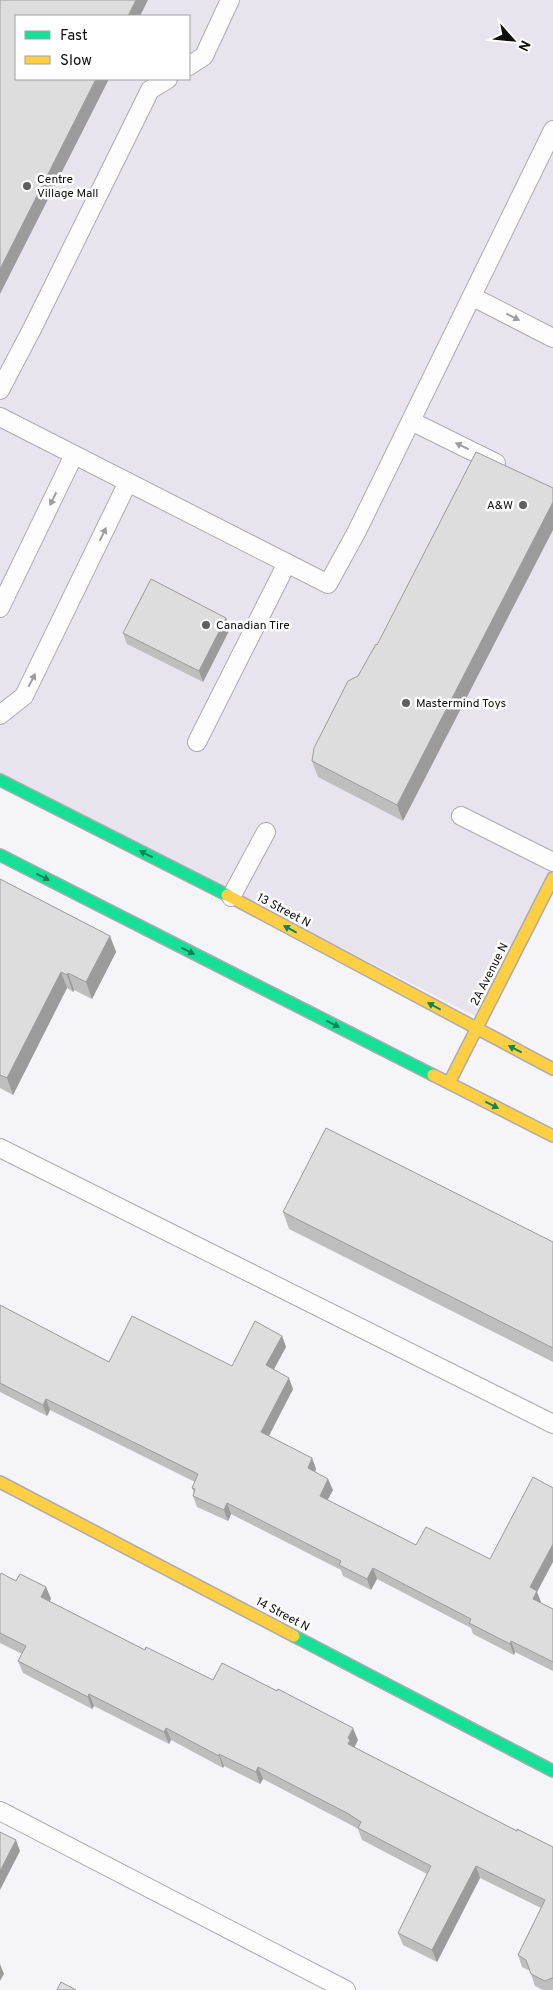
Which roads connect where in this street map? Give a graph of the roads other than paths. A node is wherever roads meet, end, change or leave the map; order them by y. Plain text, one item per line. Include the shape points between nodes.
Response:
1 (230, 0) edge
2 (190, 65) edge
3 (166, 80) edge
4 (553, 130) edge
5 (473, 297) junction
6 (553, 338) edge
7 (0, 390) edge
8 (0, 417) edge
9 (411, 421) junction
10 (74, 455) junction
11 (509, 469) edge
12 (128, 482) junction
13 (287, 563) junction
14 (0, 608) edge
15 (0, 715) edge
16 (197, 742) dead end
17 (0, 780) edge
18 (461, 816) dead end
19 (266, 832) dead end
20 (0, 855) edge
21 (553, 862) edge
22 (553, 878) edge
23 (231, 897) junction
24 (476, 1029) junction
25 (553, 1068) edge
26 (449, 1084) junction
27 (553, 1136) edge
28 (0, 1148) edge
29 (553, 1424) edge
30 (0, 1482) edge
31 (553, 1770) edge
32 (0, 1811) edge
33 (346, 1990) edge

1 - 2 lane via 204,56
3 - 7 lane via 150,90
4 - 5 lane
5 -> 6 lane
5 - 9 lane
8 - 10 lane
11 -> 9 lane
9 - 13 lane via 358,531 328,584
10 - 12 lane
10 -> 14 lane
12 - 13 lane
15 -> 12 lane via 24,696
13 - 16 lane
23 -> 17 street, 13 Street N
18 - 21 lane
19 - 23 lane
20 -> 26 street
22 - 24 street, 2A Avenue N
24 -> 23 street, 13 Street N
25 -> 24 street, 13 Street N
24 - 26 street, 2A Avenue N
26 -> 27 street
28 - 29 lane
30 - 31 street, 14 Street N
32 - 33 lane

